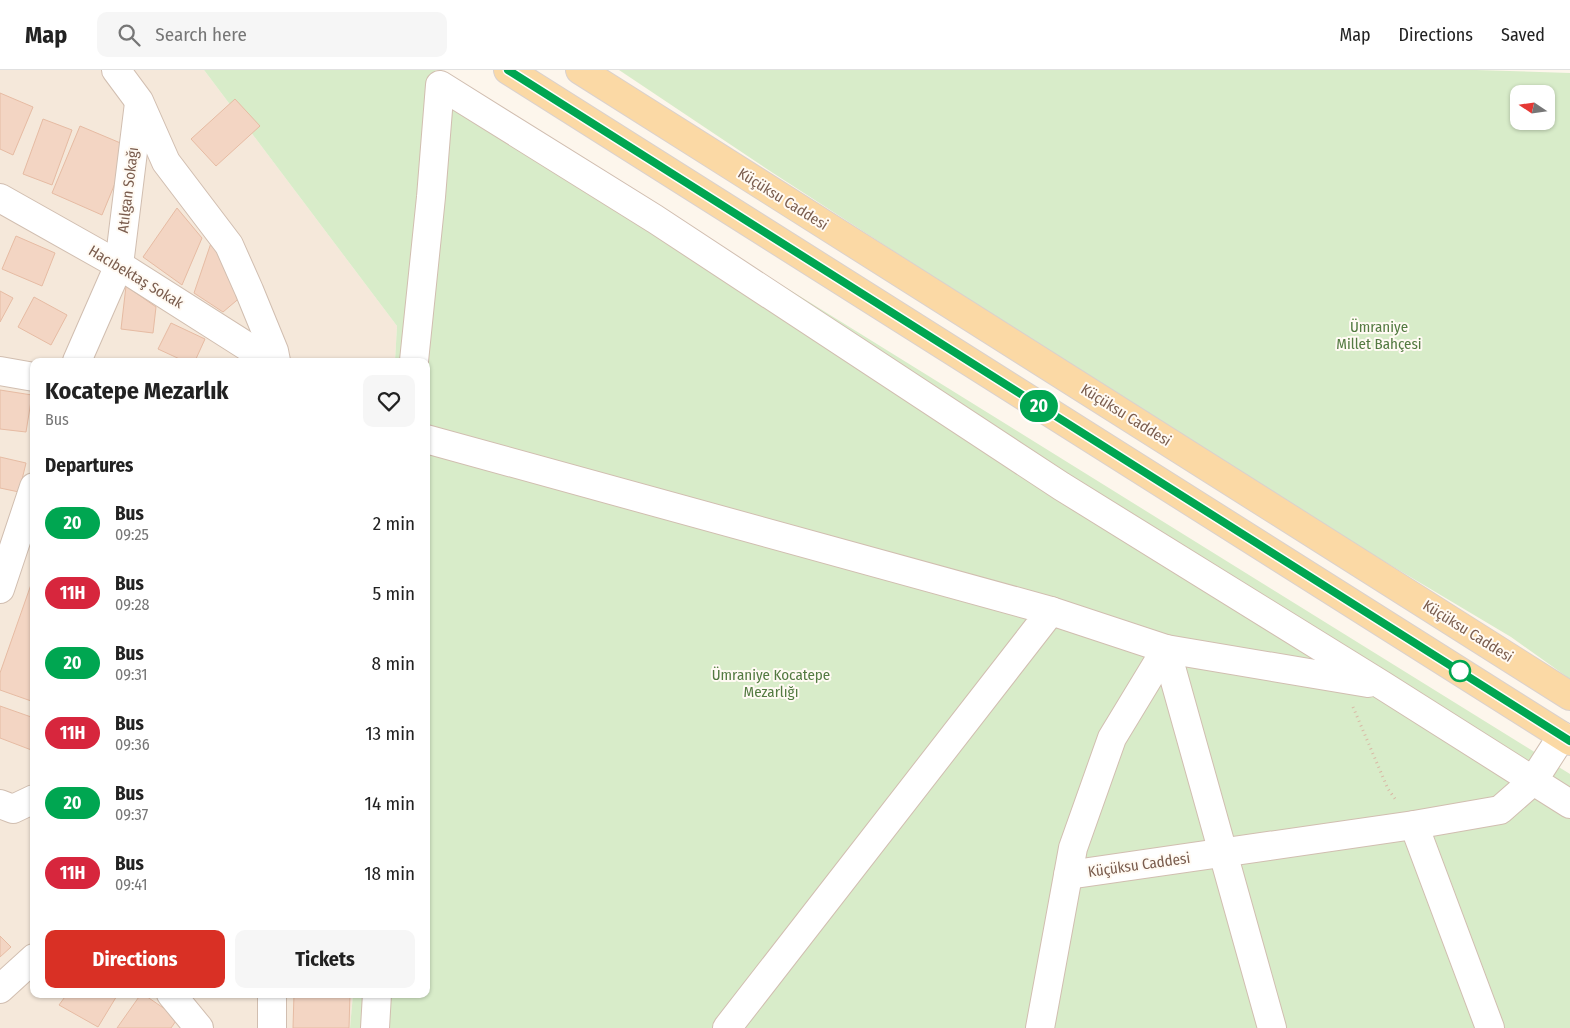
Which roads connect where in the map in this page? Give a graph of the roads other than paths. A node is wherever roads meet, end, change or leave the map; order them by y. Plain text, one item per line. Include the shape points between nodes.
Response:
1 (116, 70) edge
2 (508, 70) edge
3 (580, 70) edge
4 (139, 101) junction
5 (0, 198) edge
6 (119, 265) junction
7 (78, 358) edge
8 (265, 358) edge
9 (275, 358) edge
10 (414, 358) edge
11 (0, 371) edge
12 (30, 376) edge
13 (430, 440) edge
14 (30, 498) edge
15 (0, 589) edge
16 (1051, 610) junction
17 (1166, 649) junction
18 (1382, 685) junction
19 (1570, 696) edge
20 (1567, 733) edge
21 (1533, 781) junction
22 (30, 802) edge
23 (0, 804) edge
24 (1570, 804) edge
25 (1414, 826) junction
26 (1223, 854) junction
27 (1068, 875) junction
28 (30, 962) edge
29 (0, 989) edge
30 (174, 998) edge
31 (272, 998) edge
32 (377, 998) edge
33 (199, 1028) edge
34 (270, 1028) edge
35 (375, 1028) edge
36 (727, 1028) edge
37 (1040, 1028) edge
38 (1272, 1028) edge
39 (1490, 1028) edge

1 - 4 street
2 - 20 main road, Küçüksu Caddesi
3 - 19 main road, Küçüksu Caddesi
4 - 6 street, Atılgan Sokağı
4 - 9 street via 166,162 229,246
5 - 6 street, Hacıbektaş Sokak
6 - 7 street, Atılgan Sokağı
6 - 8 street, Hacıbektaş Sokak
10 - 18 street via 432,197 440,85 655,219 1061,486
11 - 12 street
13 - 16 street
14 - 15 street
16 - 17 street
16 - 36 street
17 - 18 street
17 - 26 street
17 - 27 street via 1112,738 1073,848
18 - 21 street
20 - 21 street, Küçüksu Caddesi
21 - 24 street
21 - 25 street, Küçüksu Caddesi via 1500,810
22 - 23 street via 13,808
25 - 26 street, Küçüksu Caddesi
25 - 39 street
26 - 27 street, Küçüksu Caddesi
26 - 38 street
27 - 37 street
28 - 29 street
30 - 33 street
31 - 34 street
32 - 35 street

